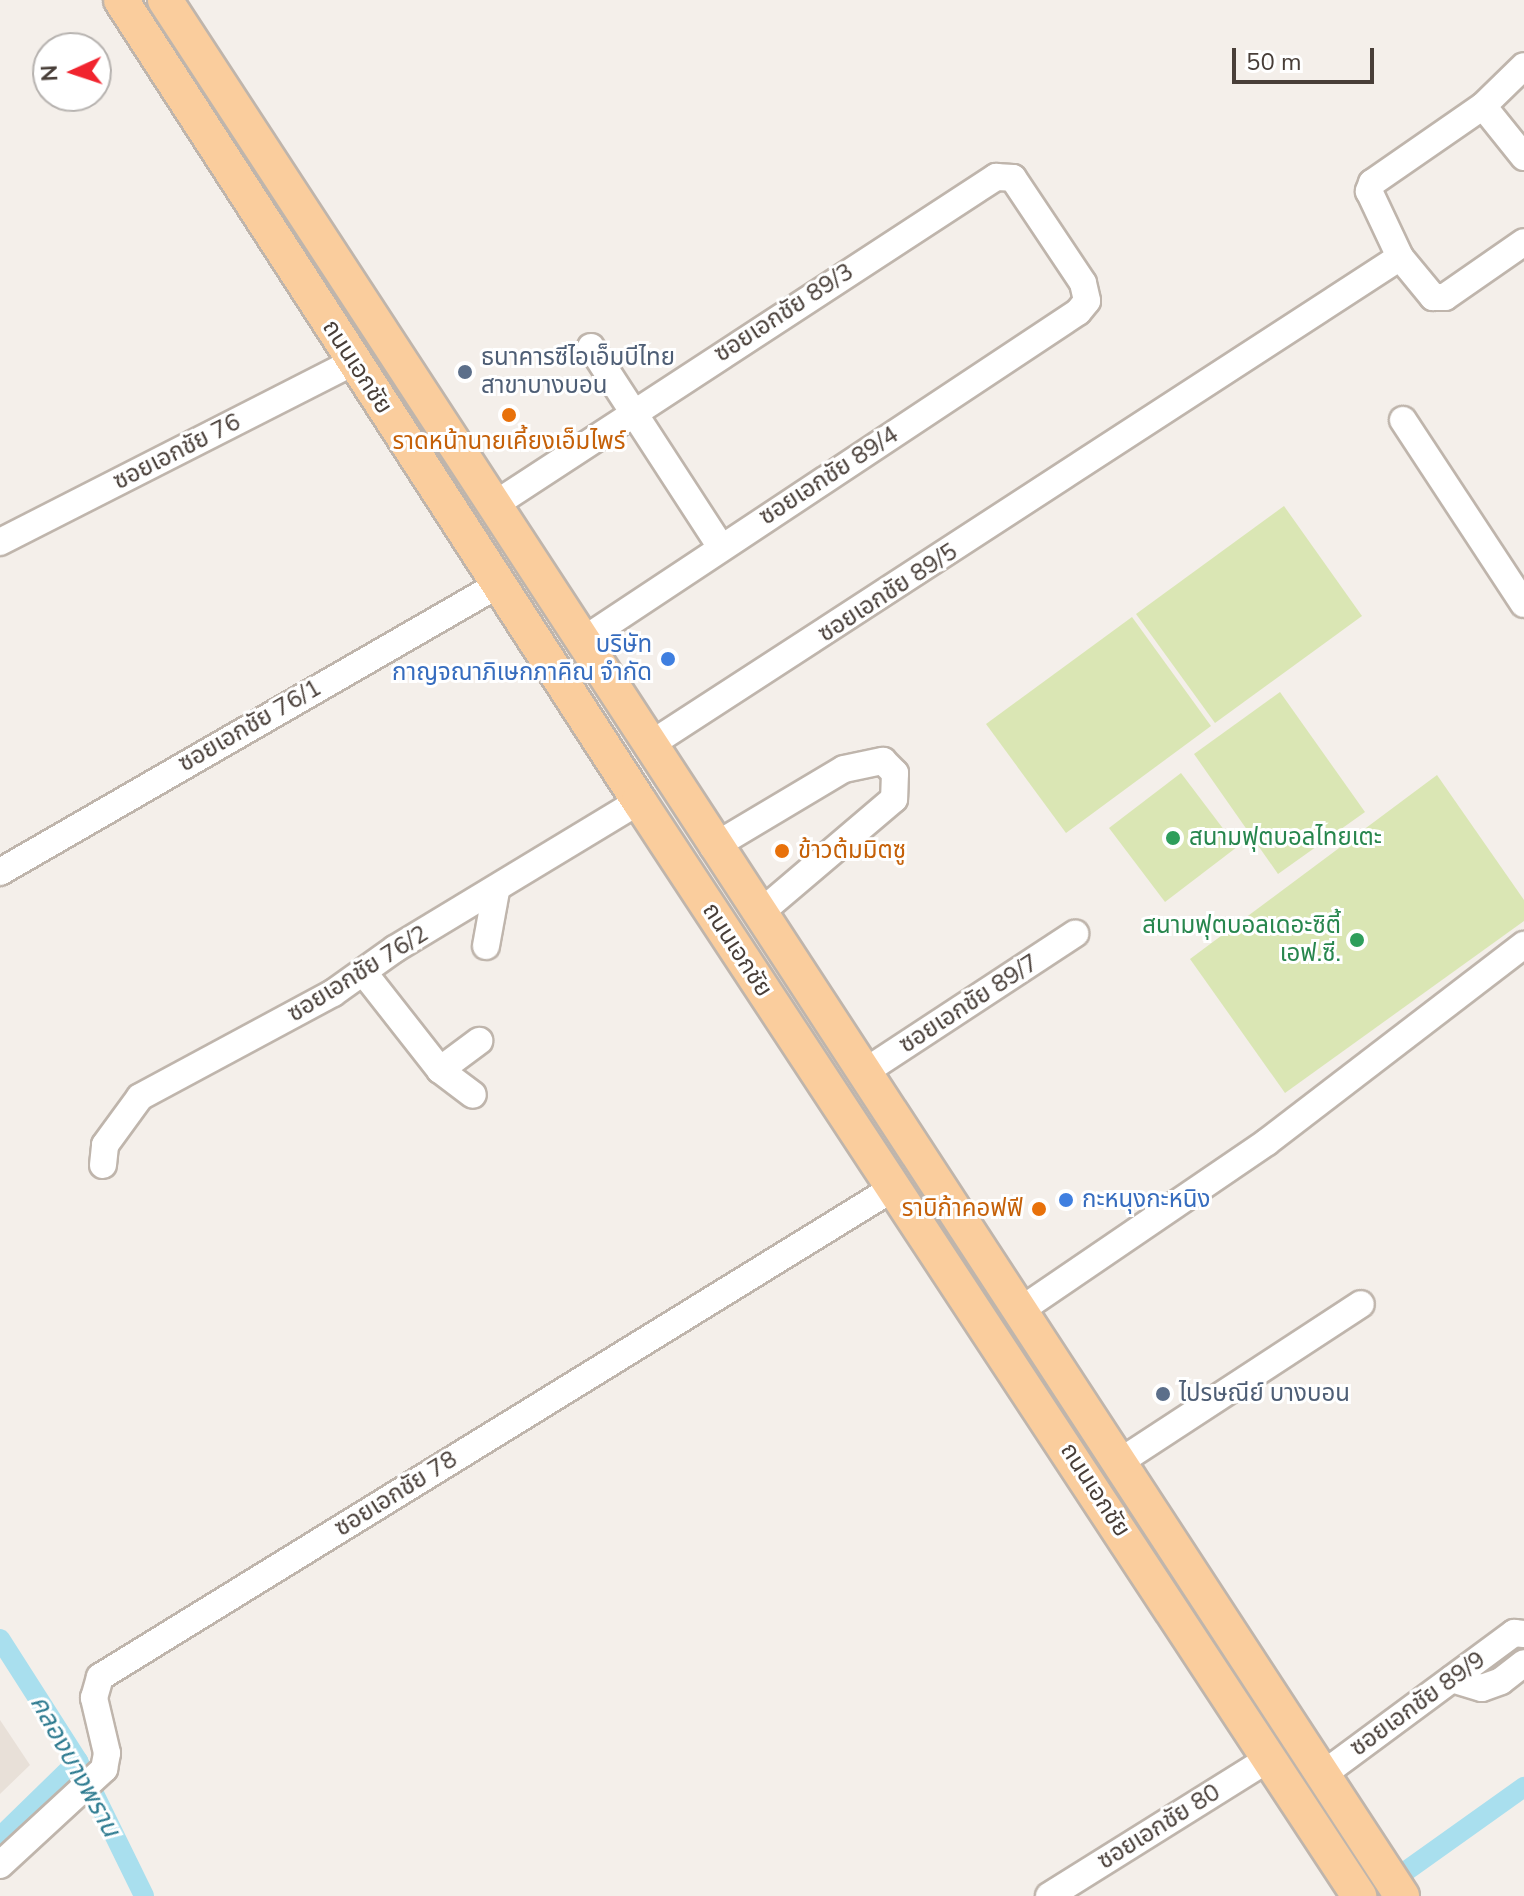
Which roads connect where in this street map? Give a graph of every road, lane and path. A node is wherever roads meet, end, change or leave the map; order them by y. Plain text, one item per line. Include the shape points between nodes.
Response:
1 (121, 0) edge
2 (165, 0) edge
3 (1524, 66) edge
4 (1483, 106) junction
5 (1524, 157) edge
6 (996, 177) joint
7 (1524, 242) edge
8 (1400, 257) junction
9 (591, 347) dead end
10 (353, 362) junction
11 (632, 411) junction
12 (1403, 420) dead end
13 (494, 505) junction
14 (0, 542) edge
15 (721, 547) junction
16 (501, 583) junction
17 (1524, 604) edge
18 (582, 641) junction
19 (648, 746) junction
20 (639, 801) junction
21 (713, 847) junction
22 (0, 872) edge
23 (496, 891) junction
24 (759, 914) junction
25 (1075, 934) dead end
26 (1524, 945) edge
27 (486, 946) dead end
28 (364, 973) junction
29 (479, 1041) dead end
30 (440, 1070) junction
31 (863, 1073) junction
32 (473, 1095) dead end
33 (103, 1165) dead end
34 (895, 1187) junction
35 (1361, 1304) dead end
36 (1018, 1312) junction
37 (1089, 1419) junction
38 (1063, 1441) junction
39 (1118, 1463) junction
40 (1093, 1486) junction
41 (1519, 1633) edge
42 (1524, 1663) edge
43 (1452, 1679) junction
44 (1270, 1758) junction
45 (1322, 1775) junction
46 (0, 1865) edge
47 (1049, 1896) edge
48 (1359, 1896) edge
49 (1402, 1896) edge

1 - 10 main road, ถนนเอกชัย
2 - 13 main road, ถนนเอกชัย
3 - 4 street
4 - 5 street
4 - 8 street via 1372,183 1369,199
6 - 11 street, ซอยเอกชัย 89/3
6 - 15 street, ซอยเอกชัย 89/4 via 1013,178 1083,283 1087,301 1078,312
7 - 8 street via 1439,298
8 - 19 street, ซอยเอกชัย 89/5
9 - 11 street
10 - 14 street, ซอยเอกชัย 76
10 - 16 main road, ถนนเอกชัย
11 - 13 street, ซอยเอกชัย 89/3
11 - 15 street
12 - 17 street
13 - 18 main road, ถนนเอกชัย
15 - 18 street, ซอยเอกชัย 89/4
16 - 20 main road, ถนนเอกชัย
16 - 22 street, ซอยเอกชัย 76/1
18 - 19 main road, ถนนเอกชัย
19 - 21 main road, ถนนเอกชัย
20 - 23 street, ซอยเอกชัย 76/2
20 - 34 main road, ถนนเอกชัย
21 - 24 main road, ถนนเอกชัย
21 - 24 street via 844,769 883,761 895,773 894,799
23 - 27 street
23 - 28 street, ซอยเอกชัย 76/2 via 395,949
24 - 31 main road, ถนนเอกชัย
25 - 31 street, ซอยเอกชัย 89/7
26 - 36 street via 1267,1142
28 - 30 street
28 - 33 street, ซอยเอกชัย 76/2 via 140,1097 105,1145
29 - 30 street
30 - 32 street
31 - 36 main road, ถนนเอกชัย
34 - 38 main road, ถนนเอกชัย
34 - 46 street, ซอยเอกชัย 78 via 100,1677 94,1698 107,1762 97,1778 51,1813
35 - 39 street
36 - 37 main road, ถนนเอกชัย
37 - 38 main road via 1083,1439
37 - 39 main road, ถนนเอกชัย
38 - 40 main road, ถนนเอกชัย
39 - 40 main road via 1100,1469
39 - 45 main road, ถนนเอกชัย
40 - 44 main road, ถนนเอกชัย
41 - 43 street, ซอยเอกชัย 89/9
42 - 43 street via 1482,1688
43 - 45 street, ซอยเอกชัย 89/9
44 - 47 street, ซอยเอกชัย 80
44 - 48 main road, ถนนเอกชัย
45 - 49 main road, ถนนเอกชัย

